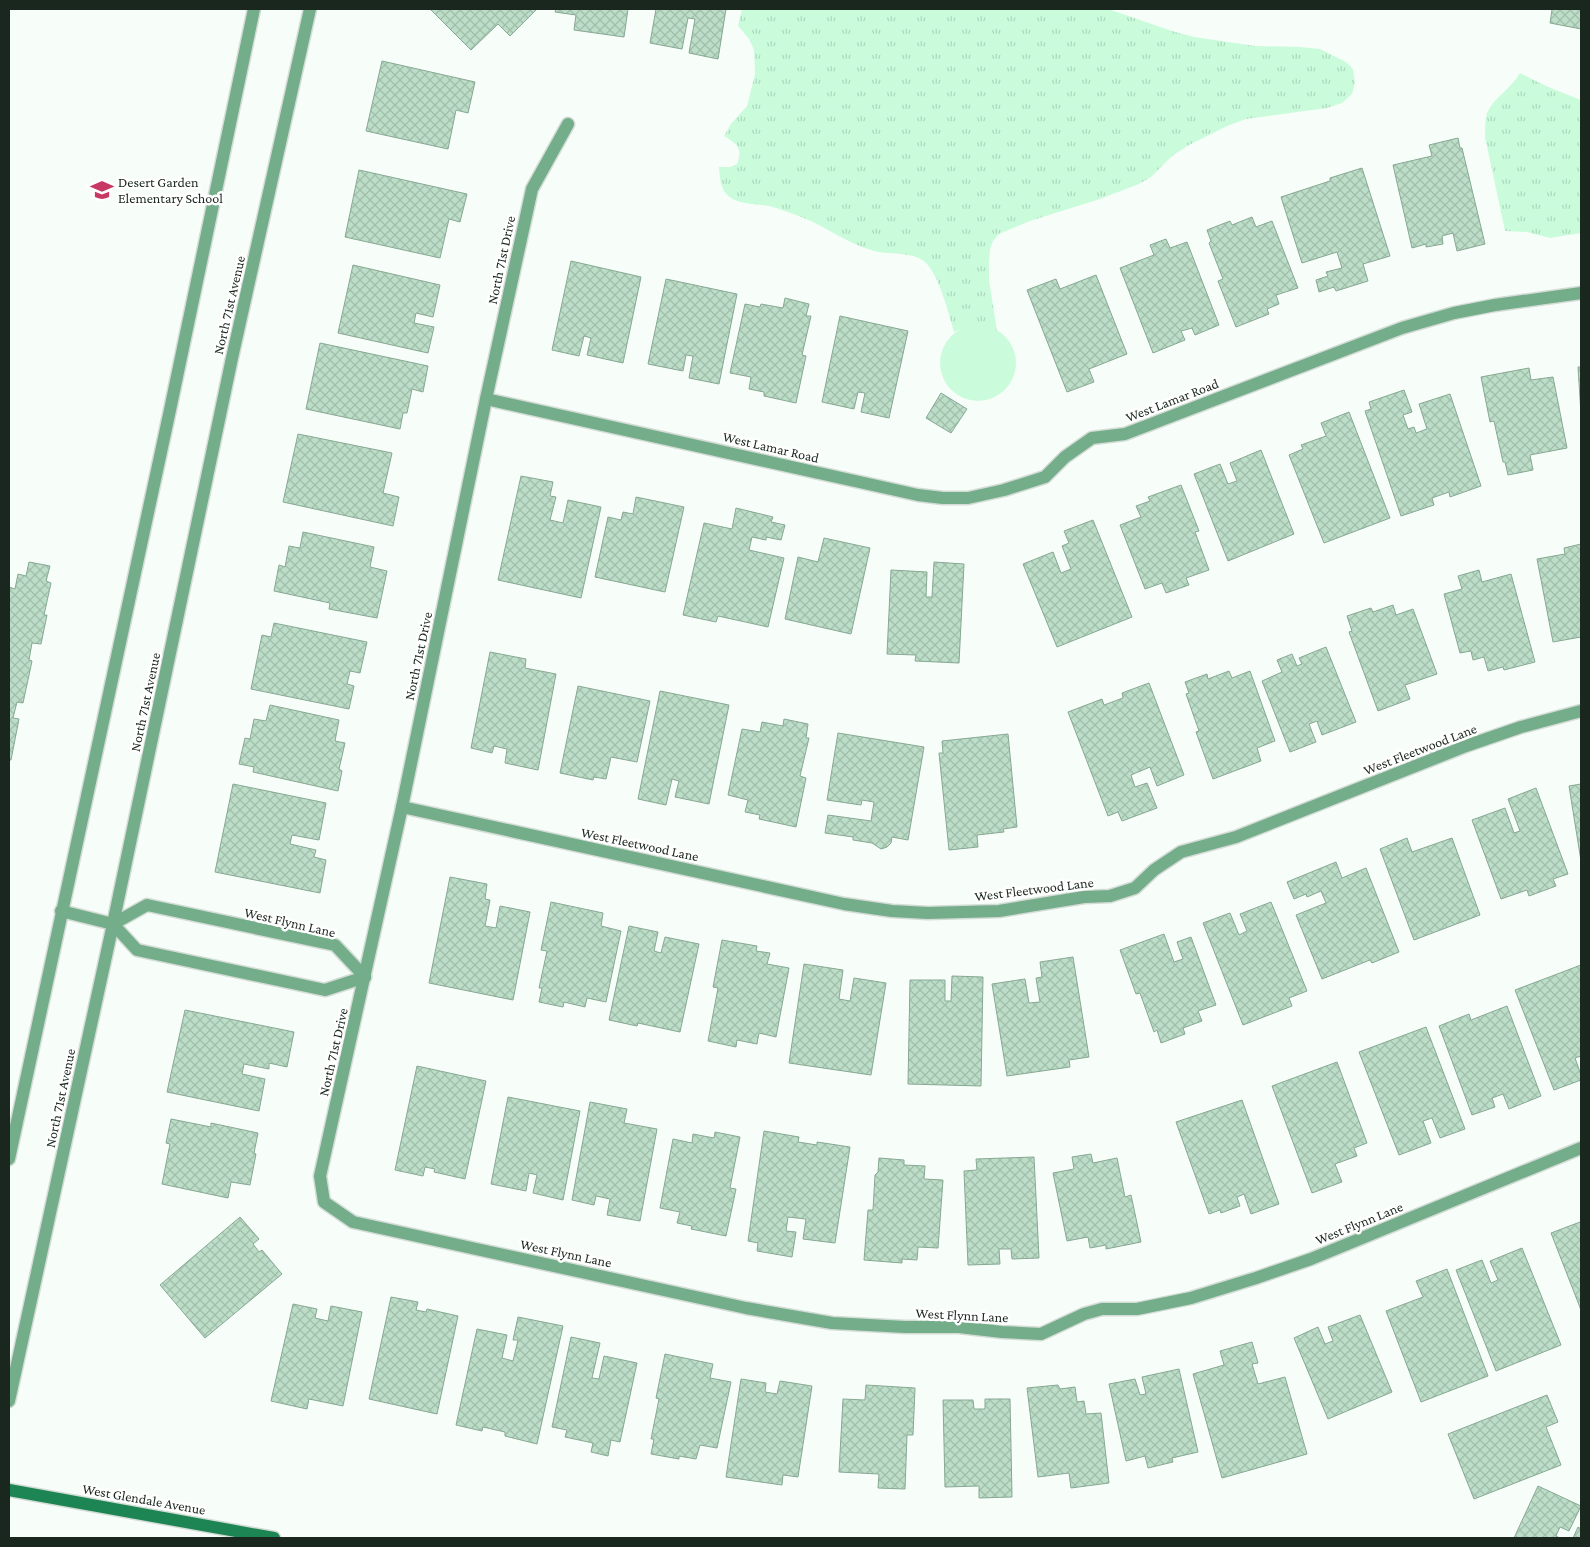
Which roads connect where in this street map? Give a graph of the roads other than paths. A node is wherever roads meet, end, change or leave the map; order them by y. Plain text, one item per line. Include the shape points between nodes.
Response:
1 (254, 9) edge
2 (310, 9) edge
3 (568, 124) dead end
4 (1581, 293) edge
5 (486, 399) junction
6 (1581, 711) edge
7 (402, 807) junction
8 (61, 911) junction
9 (113, 924) junction
10 (365, 977) junction
11 (1581, 1148) edge
12 (9, 1159) edge
13 (324, 1202) joint
14 (9, 1401) edge
15 (9, 1490) edge
16 (274, 1538) edge

1 - 8 street
2 - 9 street, North 71st Avenue via 230,368
3 - 5 street, North 71st Drive via 532,188
4 - 5 street, West Lamar Road via 1462,311 1402,328 1125,434 1092,438 1065,457 1045,478 968,498 918,495
5 - 7 street, North 71st Drive
6 - 7 street, West Fleetwood Lane via 1466,746 1236,837 1180,852 1134,888 1110,896 999,911 892,911 844,904
7 - 10 street, North 71st Drive
8 - 9 street
8 - 12 street
9 - 10 street via 137,950 325,990
9 - 10 street, West Flynn Lane via 147,905 335,945
9 - 14 street, North 71st Avenue
10 - 13 street, North 71st Drive via 320,1176
11 - 13 street, West Flynn Lane via 1311,1259 1256,1278 1182,1300 1137,1309 1102,1309 1041,1334 832,1323 746,1308 353,1222
15 - 16 main road, West Glendale Avenue

